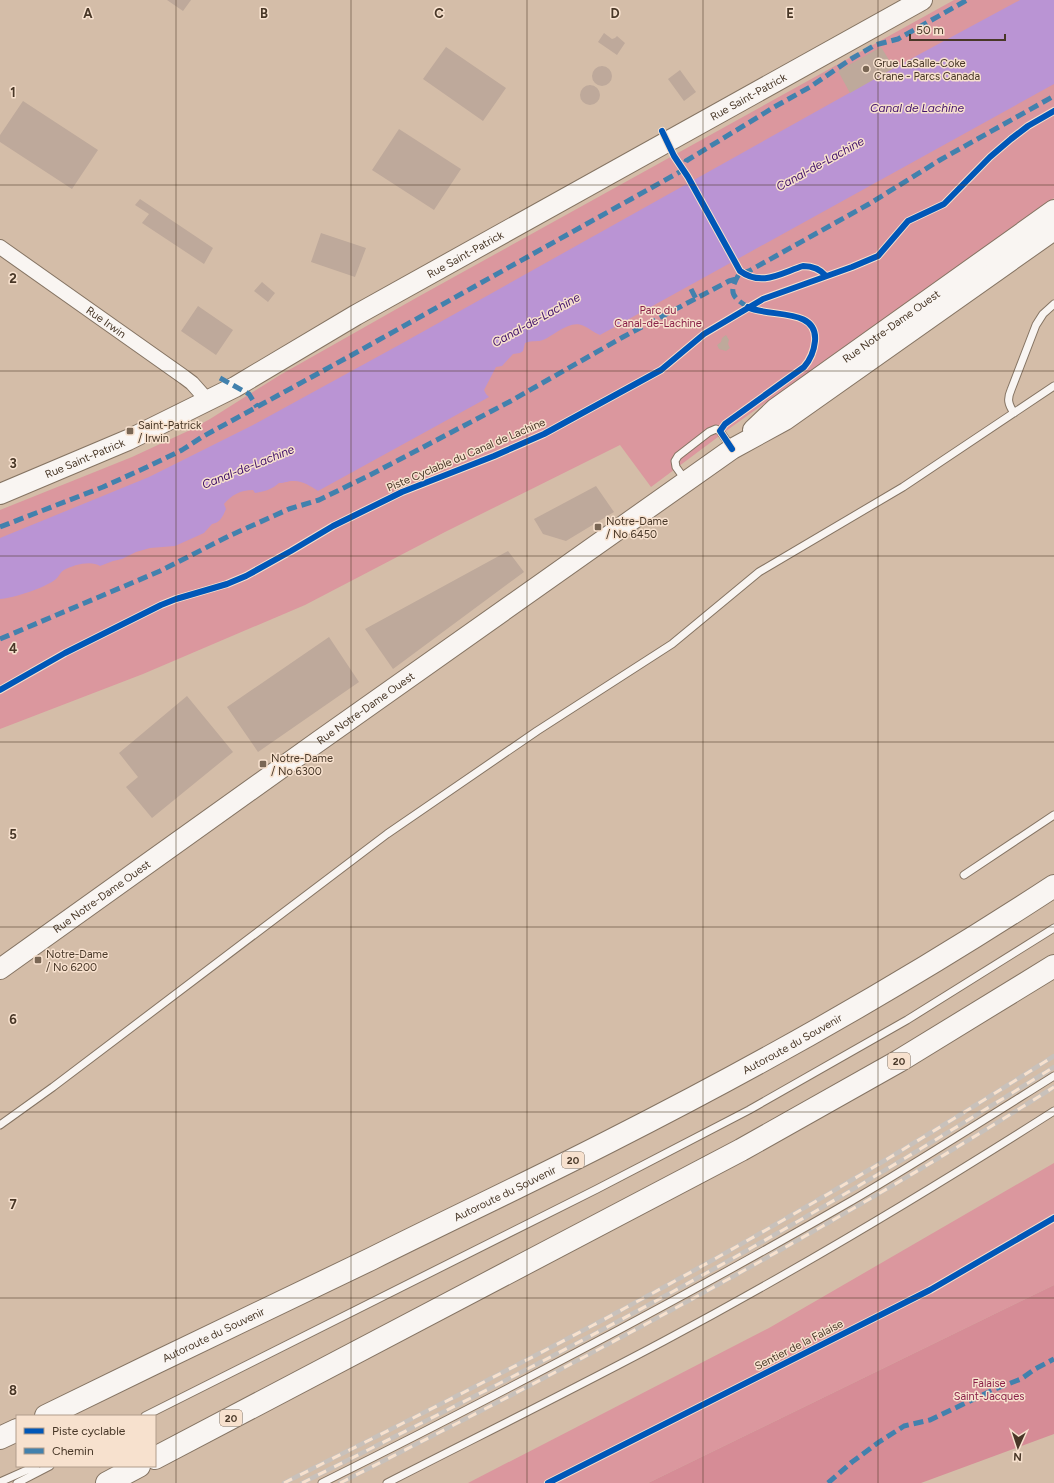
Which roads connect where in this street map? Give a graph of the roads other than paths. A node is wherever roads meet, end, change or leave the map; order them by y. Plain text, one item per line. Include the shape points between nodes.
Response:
1 (922, 0) edge
2 (1054, 210) edge
3 (1054, 230) edge
4 (0, 247) edge
5 (1054, 304) edge
6 (1054, 386) edge
7 (208, 401) junction
8 (1014, 413) junction
9 (732, 449) junction
10 (687, 481) junction
11 (0, 494) edge
12 (1054, 815) edge
13 (964, 875) dead end
14 (1054, 886) edge
15 (1054, 928) edge
16 (1054, 966) edge
17 (0, 969) edge
18 (1054, 1076) edge
19 (1054, 1111) edge
20 (0, 1125) edge
21 (48, 1415) edge
22 (147, 1415) edge
23 (16, 1430) edge
24 (0, 1438) edge
25 (156, 1457) edge
26 (34, 1467) edge
27 (48, 1467) edge
28 (138, 1467) edge
29 (0, 1482) edge
30 (17, 1483) edge
31 (107, 1483) edge
32 (322, 1483) edge
33 (387, 1483) edge

1 - 7 main road, Rue Saint-Patrick via 356,314
2 - 9 main road, Rue Notre-Dame Ouest via 775,409
3 - 9 main road, Rue Notre-Dame Ouest via 785,420
4 - 7 street, Rue Irwin via 188,380
5 - 8 lane via 1036,325 1010,390 1008,403
6 - 8 lane
7 - 11 main road, Rue Saint-Patrick via 118,445
8 - 20 lane via 903,487 759,572 672,644 387,834 60,1083
9 - 10 main road, Rue Notre-Dame Ouest
9 - 10 lane via 720,431 716,429 710,432 675,461 676,467
10 - 17 main road, Rue Notre-Dame Ouest
12 - 13 lane
14 - 21 highway, Autoroute du Souvenir / 20 via 840,1017 652,1120
15 - 22 lane via 907,1020 749,1110 562,1207
16 - 25 highway, 20 via 879,1073 748,1146
18 - 32 lane via 780,1242 562,1361
19 - 33 lane via 933,1187 732,1304
23 - 24 highway
26 - 29 lane
27 - 30 lane
28 - 31 highway

